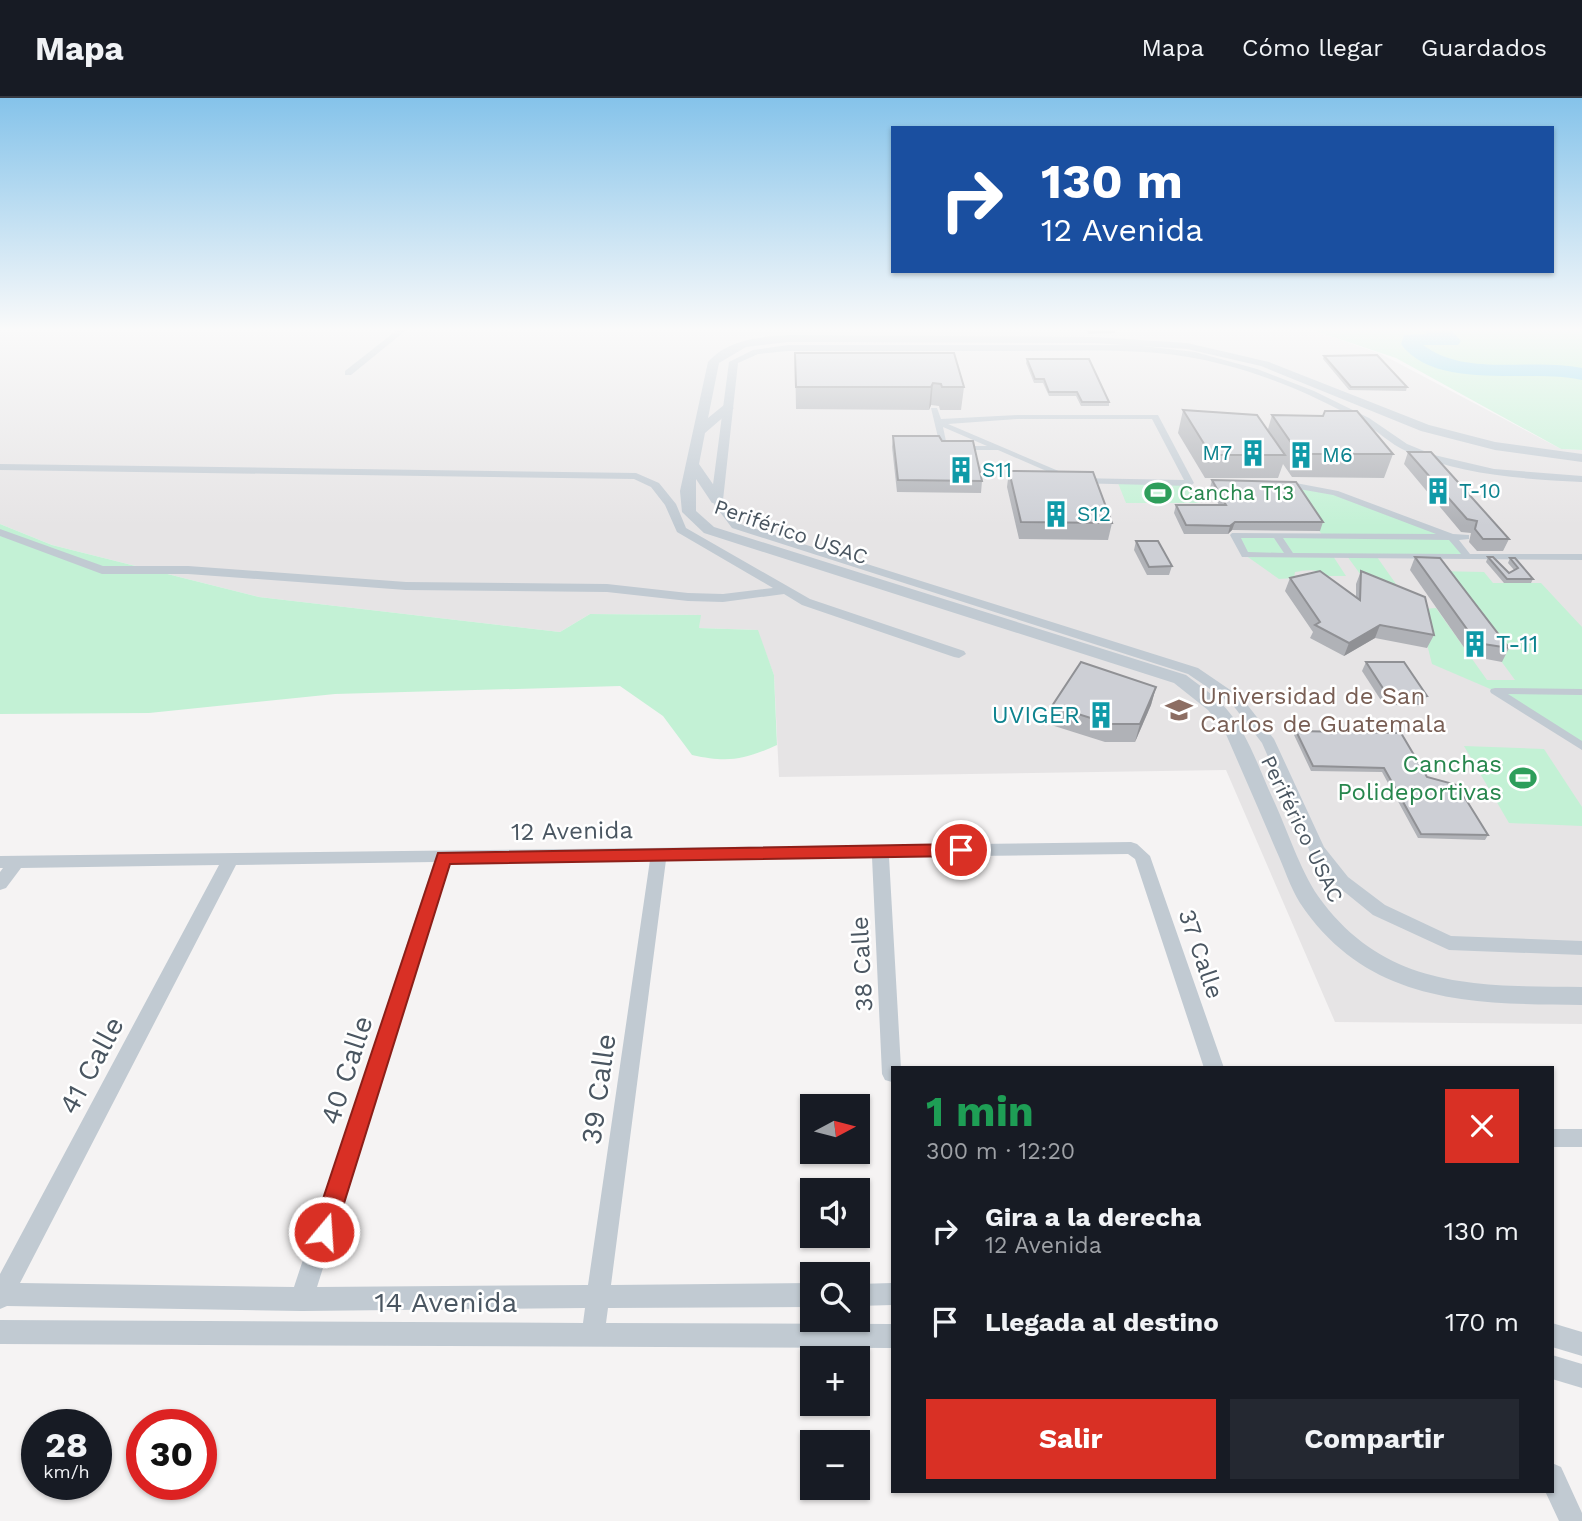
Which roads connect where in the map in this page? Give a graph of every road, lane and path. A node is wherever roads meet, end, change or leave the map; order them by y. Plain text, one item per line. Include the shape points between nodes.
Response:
1 (708, 393) edge
2 (730, 393) edge
3 (1311, 393) edge
4 (1335, 393) edge
5 (728, 408) junction
6 (934, 410) edge
7 (938, 422) junction
8 (700, 430) junction
9 (1002, 448) junction
10 (1582, 458) edge
11 (693, 465) junction
12 (0, 467) edge
13 (1282, 476) edge
14 (1582, 479) edge
15 (1275, 484) edge
16 (1289, 484) junction
17 (717, 500) junction
18 (0, 532) edge
19 (1277, 535) junction
20 (1319, 536) junction
21 (1379, 536) junction
22 (1452, 537) junction
23 (1466, 537) dead end
24 (1290, 556) junction
25 (1332, 556) junction
26 (1394, 556) junction
27 (1468, 557) junction
28 (1582, 557) edge
29 (788, 590) junction
30 (959, 654) dead end
31 (1582, 692) edge
32 (1582, 746) edge
33 (880, 851) junction
34 (659, 854) junction
35 (1142, 856) joint
36 (444, 858) junction
37 (231, 859) junction
38 (8, 861) edge
39 (0, 884) edge
40 (1582, 948) edge
41 (1582, 996) edge
42 (892, 1066) edge
43 (1213, 1066) edge
44 (1554, 1138) edge
45 (1582, 1138) edge
46 (891, 1294) edge
47 (0, 1295) edge
48 (800, 1295) edge
49 (870, 1295) edge
50 (597, 1298) junction
51 (302, 1299) junction
52 (0, 1332) edge
53 (593, 1332) junction
54 (891, 1336) edge
55 (1554, 1336) edge
56 (1582, 1344) edge
57 (1554, 1368) edge
58 (1582, 1376) edge
59 (1554, 1480) edge
60 (1572, 1521) edge

1 - 8 street, Periférico USAC
2 - 5 street, Periférico USAC
3 - 14 street, Periférico USAC via 1366,420 1410,449 1464,467
4 - 10 street, Periférico USAC via 1425,429 1495,446
5 - 8 street
5 - 17 street, Periférico USAC
6 - 7 street
7 - 9 street
7 - 9 street via 944,448
7 - 9 street via 1155,417 1190,483 1073,484
8 - 11 street, Periférico USAC
11 - 17 street
11 - 41 street, Periférico USAC via 687,491 689,512 709,530 1180,679 1214,706 1233,731 1308,898 1321,917 1360,955 1383,969 1441,991 1468,995
12 - 29 street via 636,476 655,485 681,530
13 - 16 street
15 - 16 street
16 - 22 street via 1335,493
17 - 40 street, Periférico USAC via 736,526 1193,671 1237,701 1269,742 1317,850 1342,881 1379,910 1449,943
18 - 29 street via 102,570 188,570 406,586 607,588 700,597
19 - 20 street
19 - 24 street
19 - 24 street via 1235,535 1245,555
20 - 21 street
20 - 25 street
21 - 22 street
21 - 26 street
22 - 23 street
22 - 27 street
24 - 25 street
25 - 26 street
26 - 27 street
27 - 28 street via 1498,561
29 - 30 street via 806,601
31 - 32 street via 1495,691
33 - 34 street, 12 Avenida
33 - 35 street, 12 Avenida via 1132,848
33 - 42 street, 38 Calle
34 - 36 street, 12 Avenida
34 - 50 street, 39 Calle
35 - 43 street, 37 Calle
36 - 37 street, 12 Avenida
36 - 51 street, 40 Calle
37 - 38 street, 12 Avenida
37 - 47 street, 41 Calle
38 - 39 street
44 - 45 street
46 - 49 street
47 - 51 street, 14 Avenida
48 - 50 street, 14 Avenida
50 - 51 street, 14 Avenida
50 - 53 street, 39 Calle
52 - 53 street, 14 Avenida
53 - 54 street, 14 Avenida
55 - 56 street
57 - 58 street
59 - 60 street

